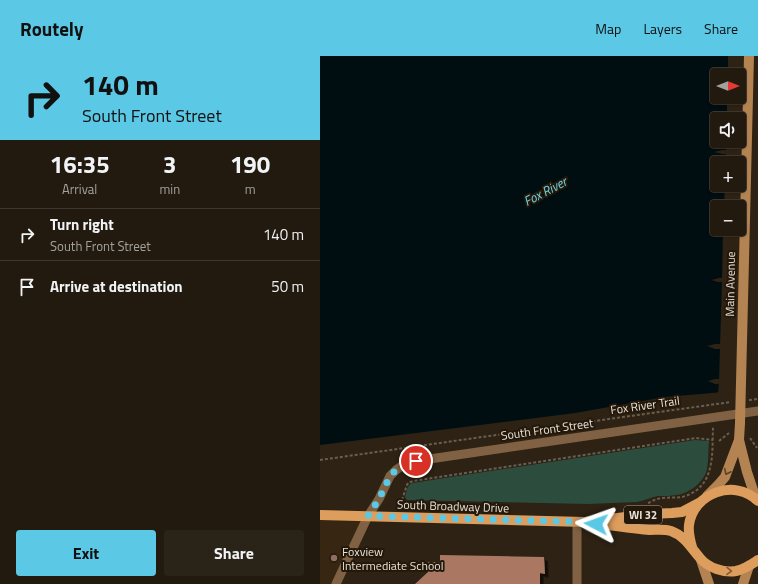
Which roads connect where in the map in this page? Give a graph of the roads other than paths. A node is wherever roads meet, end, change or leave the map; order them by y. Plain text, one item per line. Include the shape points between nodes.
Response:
1 (749, 56) edge
2 (758, 411) edge
3 (739, 440) junction
4 (757, 500) edge
5 (701, 501) junction
6 (320, 515) edge
7 (368, 516) junction
8 (581, 522) junction
9 (693, 548) junction
10 (701, 560) junction
11 (758, 560) edge
12 (749, 566) junction
13 (336, 584) edge
14 (577, 584) edge
15 (709, 584) edge
16 (743, 584) edge

1 - 3 main road, Main Avenue / WI 32, bridge
2 - 7 street, South Front Street via 416,461 403,465 390,476
3 - 4 main road, Main Avenue / WI 32 via 745,467
3 -> 5 main road, Main Avenue / WI 32 via 725,477
4 - 5 main road via 744,492 730,489 716,491
5 - 8 main road, WI 32 via 682,512
5 - 9 main road via 692,514 689,525 689,537
6 - 7 main road, South Broadway Drive / WI 32
7 - 8 main road, South Broadway Drive / WI 32
7 - 13 street, South Front Street
8 - 9 main road, WI 32 via 671,532 684,538
8 - 14 street
9 - 10 main road, WI 32
10 -> 12 main road, WI 32 via 724,571 737,571
10 - 15 main road
11 - 12 main road, WI 32
12 - 16 main road

